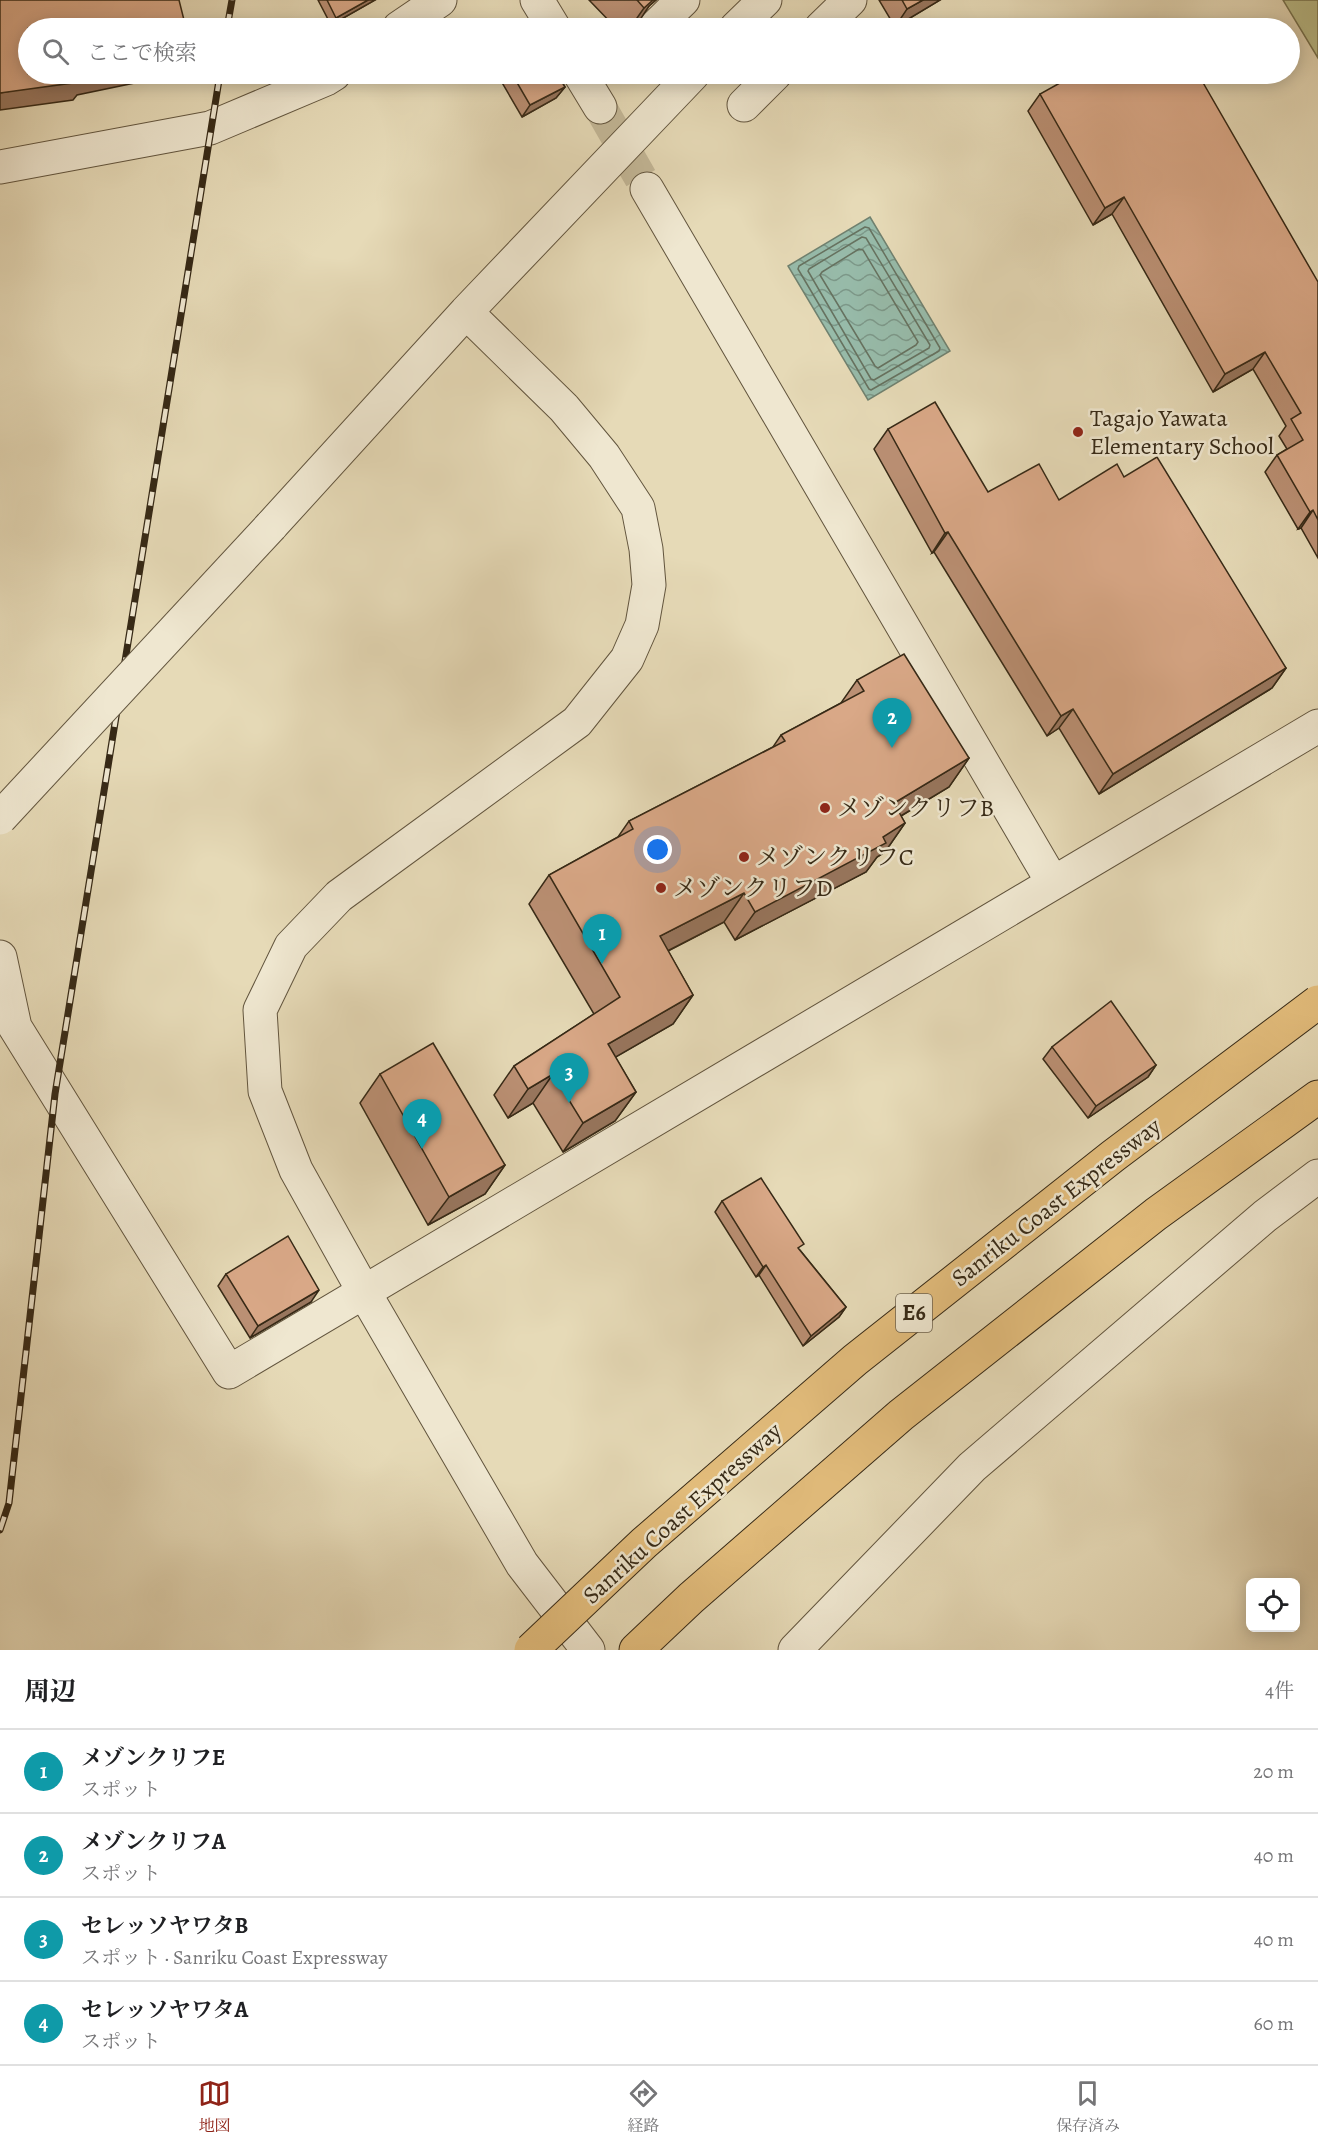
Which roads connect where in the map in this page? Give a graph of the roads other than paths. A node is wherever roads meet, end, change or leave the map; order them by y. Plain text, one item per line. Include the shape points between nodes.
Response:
1 (441, 0) edge
2 (537, 0) edge
3 (683, 0) edge
4 (765, 0) edge
5 (850, 0) edge
6 (414, 18) edge
7 (548, 18) edge
8 (664, 18) edge
9 (746, 18) edge
10 (831, 18) edge
11 (314, 84) edge
12 (586, 84) edge
13 (683, 84) edge
14 (766, 84) edge
15 (744, 105) dead end
16 (600, 107) tunnel mouth
17 (0, 167) edge
18 (647, 189) tunnel mouth
19 (466, 312) junction
20 (1318, 726) edge
21 (0, 818) edge
22 (1053, 883) junction
23 (0, 957) edge
24 (1318, 1002) edge
25 (1318, 1097) edge
26 (1318, 1176) edge
27 (364, 1292) junction
28 (531, 1650) edge
29 (588, 1650) edge
30 (636, 1650) edge
31 (795, 1650) edge

1 - 6 street
2 - 7 street
3 - 8 street
4 - 9 street
5 - 10 street
11 - 17 street via 210,128
12 - 16 street
13 - 19 street
14 - 15 street
18 - 22 street
19 - 21 street, bridge
19 - 27 street via 564,408 604,456 638,508 649,585 642,625 627,658 577,722 339,896 291,946 261,1010 265,1091 296,1170
20 - 22 street
22 - 27 street
23 - 27 street via 15,1027 229,1372
24 - 28 highway, Sanriku Coast Expressway / E6, bridge via 1113,1156 855,1360 644,1543
25 - 30 highway via 1156,1214 900,1415
26 - 31 street via 1265,1216 972,1467
27 - 29 street via 522,1564

